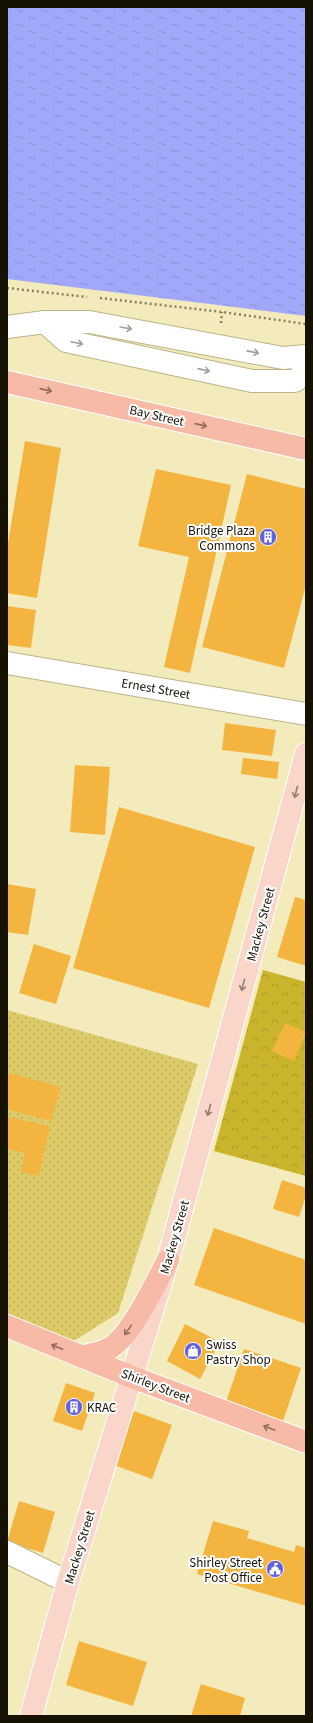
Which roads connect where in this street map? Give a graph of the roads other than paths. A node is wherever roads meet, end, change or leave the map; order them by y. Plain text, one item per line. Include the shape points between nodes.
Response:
1 (45, 322) junction
2 (7, 327) edge
3 (306, 356) edge
4 (306, 371) edge
5 (7, 385) edge
6 (306, 449) edge
7 (7, 663) edge
8 (306, 714) edge
9 (306, 754) edge
10 (168, 1260) junction
11 (7, 1326) edge
12 (82, 1357) junction
13 (132, 1376) junction
14 (306, 1442) edge
15 (7, 1552) edge
16 (68, 1582) junction
17 (31, 1716) edge

1 - 2 street
1 -> 3 street via 89,322 283,358
1 -> 4 street via 66,341 252,381 295,382
5 -> 6 highway, Bay Street
7 - 8 street, Ernest Street
9 -> 10 main road, Mackey Street
10 -> 12 highway via 121,1340 109,1349
10 - 13 main road, Mackey Street
12 -> 11 highway, Shirley Street
12 - 13 highway, Shirley Street
14 -> 13 highway, Shirley Street
13 - 16 main road, Mackey Street
15 - 16 street
16 - 17 main road, Mackey Street

